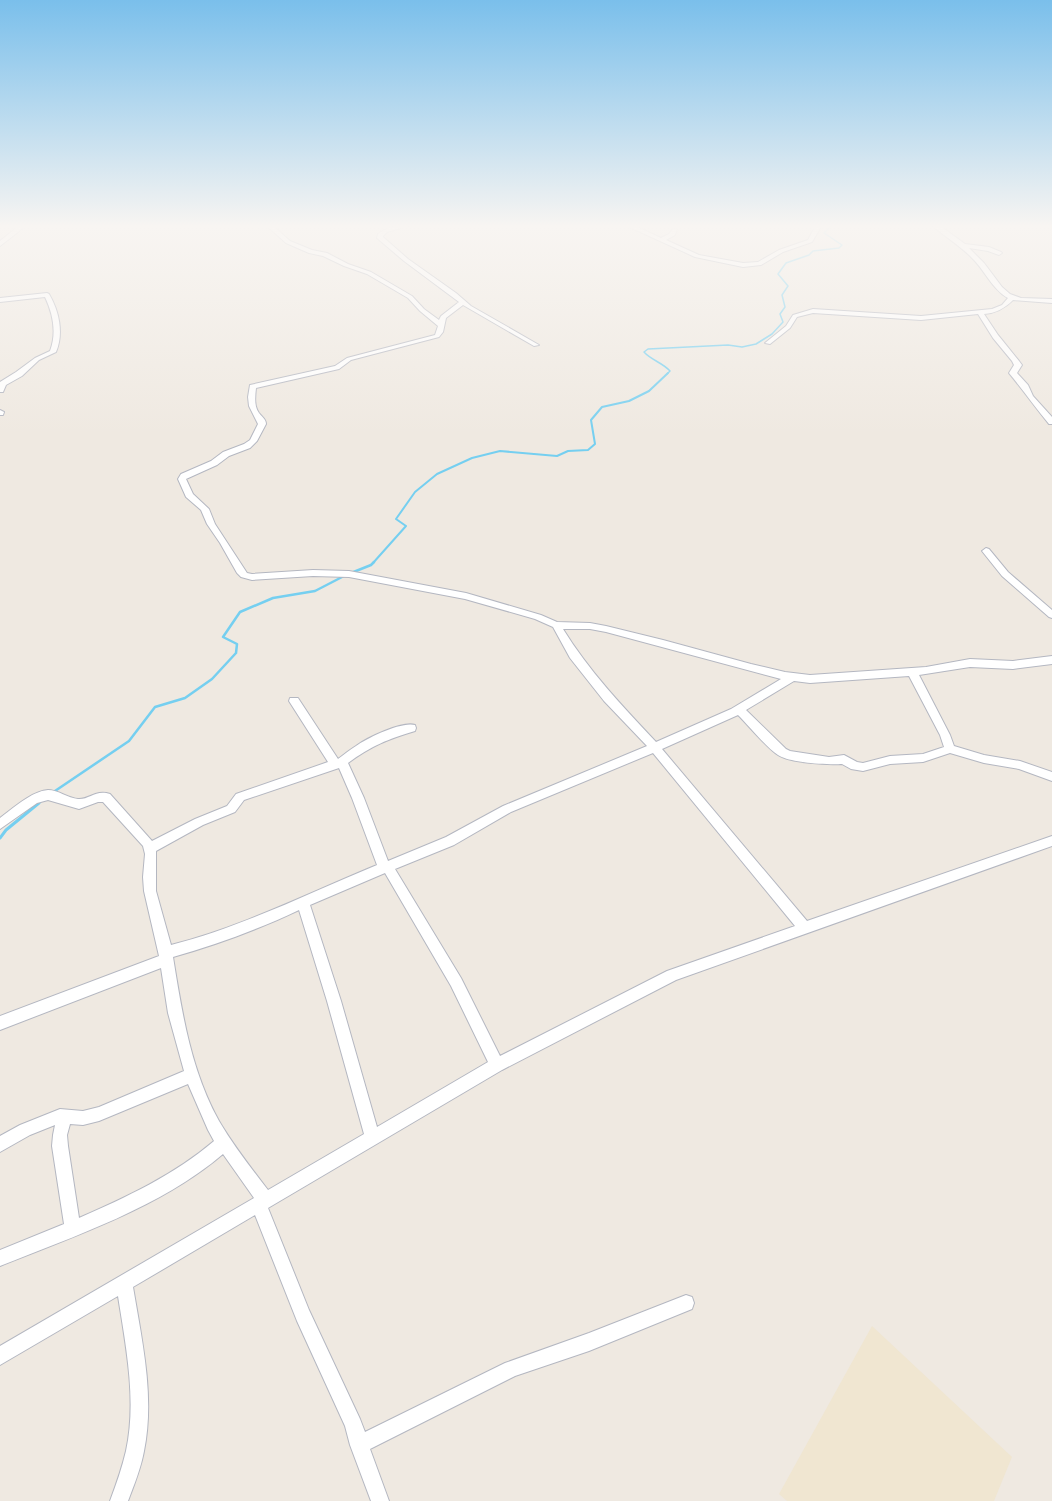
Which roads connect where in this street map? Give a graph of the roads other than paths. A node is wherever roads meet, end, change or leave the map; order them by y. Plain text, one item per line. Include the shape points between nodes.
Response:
1 (47, 295) edge
2 (47, 295) edge
3 (407, 295) edge
4 (455, 295) edge
5 (1007, 295) edge
6 (1012, 298) junction
7 (0, 300) edge
8 (1052, 301) edge
9 (463, 302) junction
10 (980, 313) junction
11 (441, 325) junction
12 (768, 342) dead end
13 (536, 345) dead end
14 (0, 390) edge
15 (1052, 422) edge
16 (986, 551) dead end
17 (1052, 615) edge
18 (556, 625) junction
19 (1052, 660) edge
20 (912, 672) junction
21 (792, 677) junction
22 (294, 701) dead end
23 (739, 710) junction
24 (411, 728) dead end
25 (654, 748) junction
26 (950, 749) junction
27 (338, 763) junction
28 (1052, 777) edge
29 (0, 824) edge
30 (1052, 842) edge
31 (150, 848) junction
32 (386, 867) junction
33 (303, 902) junction
34 (805, 928) junction
35 (166, 956) junction
36 (0, 1023) edge
37 (497, 1065) junction
38 (192, 1076) junction
39 (65, 1116) junction
40 (373, 1138) junction
41 (224, 1143) junction
42 (0, 1144) edge
43 (263, 1203) junction
44 (72, 1229) junction
45 (0, 1258) edge
46 (124, 1283) junction
47 (686, 1303) dead end
48 (0, 1356) edge
49 (359, 1446) junction
50 (120, 1501) edge
51 (380, 1501) edge

1 - 7 street
2 - 14 street via 54,310 54,352 37,359 3,384
3 - 11 street
4 - 9 street
5 - 6 street
6 - 8 street
6 - 10 street via 994,311
9 - 11 street via 443,317
9 - 13 street
10 - 12 street via 921,318 813,311 799,313 788,327
10 - 15 street via 998,340 1016,360 1016,377
11 - 18 street via 437,336 339,362 325,370 252,387 251,406 262,421 253,441 187,474 182,479 189,495 205,509 211,524 244,575 252,577 313,573 349,574 466,596 538,617
16 - 17 street via 1005,574
18 - 21 street via 606,629
18 - 25 street via 585,670
19 - 20 street via 1013,665 964,663
20 - 21 street via 817,679
20 - 26 street
21 - 23 street
22 - 27 street
23 - 25 street
23 - 26 street via 782,752 789,755 829,761 844,759 854,766 863,767 890,760 923,758
24 - 27 street via 389,734
25 - 32 street via 506,809 450,840
25 - 34 street
26 - 28 street via 984,759 1020,765
27 - 31 street via 240,797 231,809 199,822
27 - 32 street via 358,798
29 - 31 street via 33,800 48,795 79,804 106,797
30 - 34 street
31 - 35 street via 150,891
32 - 33 street
32 - 37 street via 456,982
33 - 35 street
33 - 40 street
34 - 37 street via 672,975
35 - 36 street
35 - 38 street via 175,1013
37 - 40 street
38 - 39 street via 99,1114 83,1118
38 - 41 street via 213,1125
39 - 42 street via 42,1122
39 - 44 street via 60,1146
40 - 43 street
41 - 43 street
41 - 44 street via 167,1184
43 - 46 street
43 - 49 street via 303,1315 354,1425
44 - 45 street
46 - 48 street
46 - 50 street via 134,1346 139,1414 135,1451
47 - 49 street via 589,1342 511,1369
49 - 51 street

